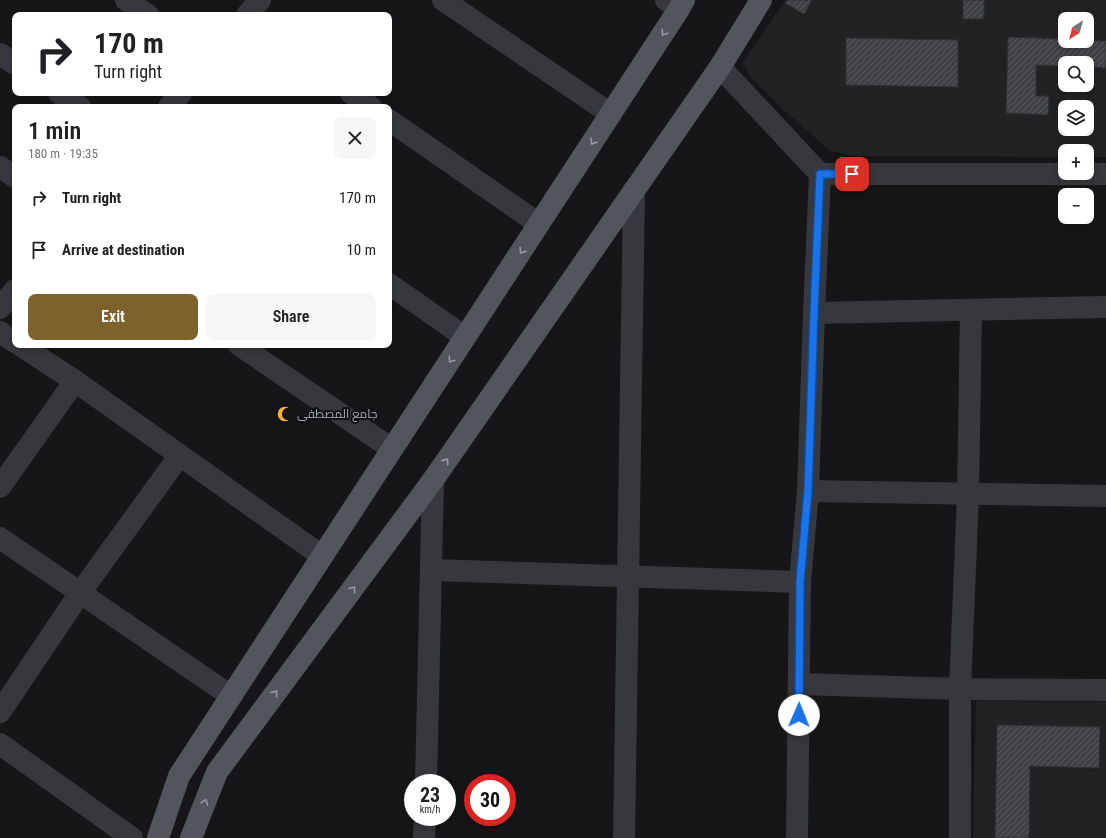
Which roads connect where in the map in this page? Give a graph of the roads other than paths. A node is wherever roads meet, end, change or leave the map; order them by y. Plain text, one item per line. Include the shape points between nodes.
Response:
1 (126, 0) edge
2 (443, 0) edge
3 (761, 0) edge
4 (677, 3) edge
5 (144, 12) edge
6 (0, 54) edge
7 (12, 62) edge
8 (720, 66) junction
9 (64, 96) edge
10 (178, 96) edge
11 (355, 96) edge
12 (76, 104) edge
13 (172, 104) edge
14 (367, 104) edge
15 (611, 114) junction
16 (392, 122) edge
17 (0, 167) edge
18 (820, 174) junction
19 (1106, 174) edge
20 (12, 175) edge
21 (634, 190) junction
22 (539, 224) junction
23 (392, 286) edge
24 (12, 294) edge
25 (1106, 307) edge
26 (0, 308) edge
27 (971, 310) junction
28 (814, 313) junction
29 (0, 332) edge
30 (465, 337) junction
31 (12, 340) edge
32 (25, 348) edge
33 (243, 348) edge
34 (75, 381) junction
35 (392, 449) junction
36 (180, 455) junction
37 (433, 480) junction
38 (0, 487) edge
39 (808, 491) junction
40 (968, 494) junction
41 (1106, 496) edge
42 (0, 538) edge
43 (322, 556) junction
44 (431, 570) junction
45 (629, 577) junction
46 (800, 582) junction
47 (80, 593) junction
48 (800, 684) junction
49 (960, 689) junction
50 (1106, 690) edge
51 (231, 696) junction
52 (0, 712) edge
53 (0, 744) edge
54 (426, 774) edge
55 (425, 826) edge
56 (132, 838) edge
57 (158, 838) edge
58 (191, 838) edge
59 (424, 838) edge
60 (624, 838) edge
61 (797, 838) edge
62 (960, 838) edge

1 - 5 street
2 - 15 street
3 - 8 main road
4 -> 15 main road
6 - 7 street
8 - 18 street
8 - 21 main road
9 - 12 street
10 - 13 street
11 - 14 street
15 -> 22 main road
16 - 22 street
17 - 20 street
18 - 19 street
18 - 28 street
37 -> 21 main road
21 - 45 street
22 -> 30 main road
23 - 30 street
24 - 26 street
25 - 27 street
27 - 28 street
27 - 40 street
28 - 39 street
29 - 31 street
30 -> 35 main road
32 - 34 street
33 - 35 street
34 - 36 street
34 - 38 street
35 - 43 main road
36 - 43 street
36 - 47 street
37 - 44 street
58 -> 37 main road via 217,772
39 - 40 street
39 - 46 street
40 - 41 street
40 - 49 street
42 - 47 street
43 - 51 main road
44 - 45 street
44 - 54 street
45 - 46 street
45 - 60 street
46 - 48 street
47 - 51 street
47 - 52 street
48 - 49 street
48 - 61 street
49 - 50 street
49 - 62 street
51 - 57 main road via 179,776
53 - 56 street
55 - 59 street

